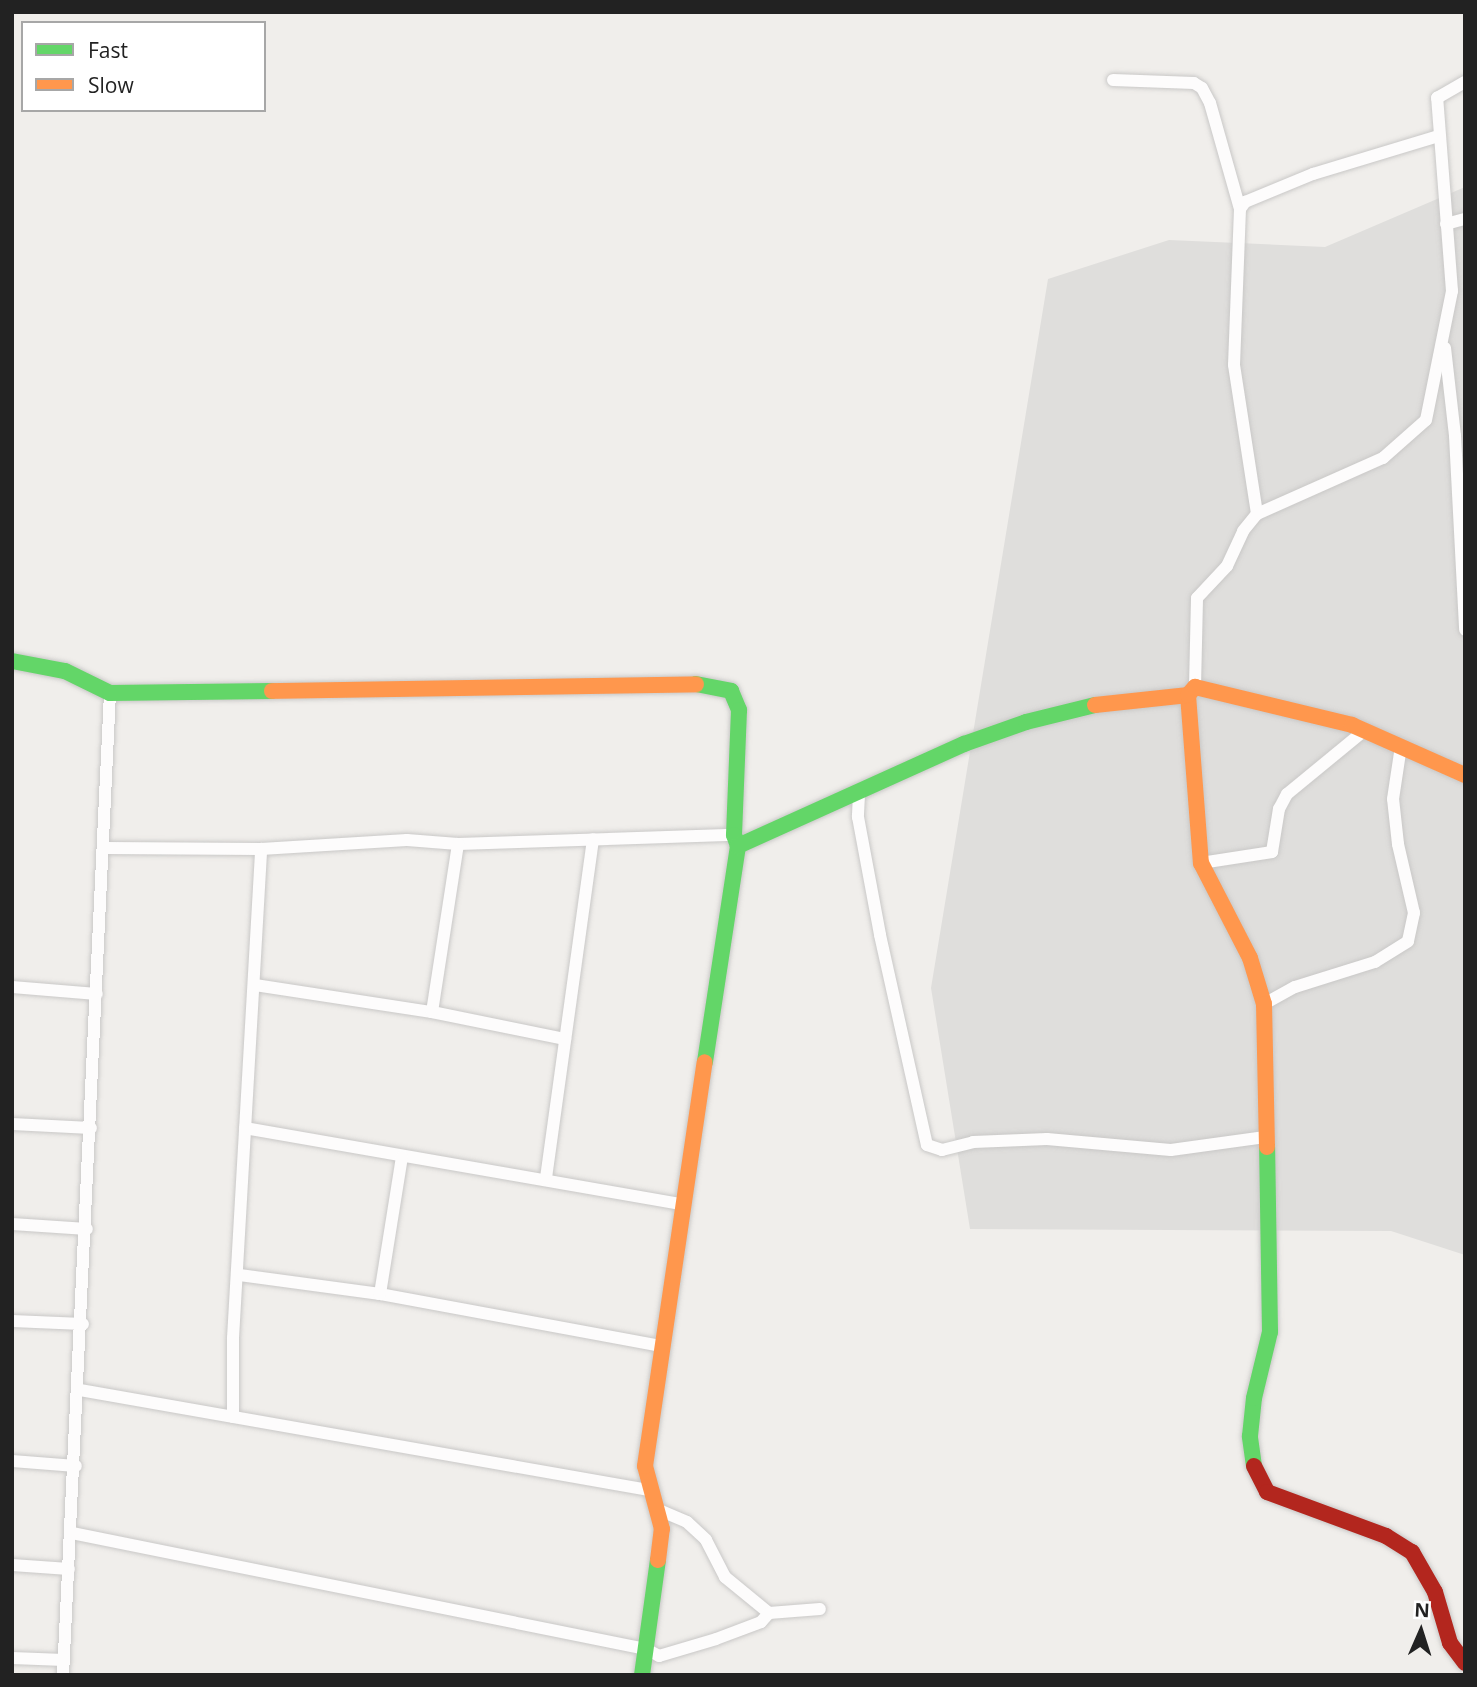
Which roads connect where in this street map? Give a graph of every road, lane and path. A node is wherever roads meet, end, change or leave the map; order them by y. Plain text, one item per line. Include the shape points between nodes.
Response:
1 (1114, 80) dead end
2 (1465, 82) edge
3 (1439, 136) junction
4 (1240, 209) junction
5 (1465, 219) edge
6 (1446, 223) junction
7 (1444, 334) junction
8 (1258, 514) junction
9 (1465, 630) edge
10 (12, 661) edge
11 (1191, 691) junction
12 (110, 693) junction
13 (1366, 730) junction
14 (1401, 746) junction
15 (1465, 775) edge
16 (859, 795) junction
17 (593, 839) junction
18 (736, 840) junction
19 (458, 844) junction
20 (104, 848) junction
21 (261, 849) junction
22 (1201, 863) junction
23 (255, 985) junction
24 (12, 987) edge
25 (97, 994) junction
26 (1264, 1004) junction
27 (432, 1012) junction
28 (565, 1039) junction
29 (12, 1124) edge
30 (91, 1128) junction
31 (245, 1128) junction
32 (1265, 1137) junction
33 (402, 1157) junction
34 (546, 1178) junction
35 (682, 1204) junction
36 (12, 1224) edge
37 (87, 1229) junction
38 (240, 1275) junction
39 (380, 1294) junction
40 (12, 1321) edge
41 (83, 1324) junction
42 (661, 1346) junction
43 (80, 1390) junction
44 (233, 1417) junction
45 (12, 1461) edge
46 (76, 1465) junction
47 (649, 1490) junction
48 (659, 1510) junction
49 (72, 1533) junction
50 (12, 1565) edge
51 (69, 1569) junction
52 (820, 1609) dead end
53 (769, 1613) junction
54 (646, 1649) junction
55 (12, 1658) edge
56 (64, 1660) junction
57 (1465, 1663) edge
58 (63, 1675) edge
59 (642, 1675) edge

1 - 4 street via 1194,83 1202,88
2 - 3 street via 1437,98
3 - 4 street via 1313,174 1245,202
3 - 6 street
4 - 8 street via 1234,365
5 - 6 street
6 - 7 street via 1452,291
7 - 8 street via 1426,419 1406,439 1355,474
7 - 9 street via 1455,436
8 - 11 street via 1227,566 1197,598
10 - 12 street via 65,671
11 - 13 street via 1279,704
11 - 16 street via 1089,706 1026,722 964,744
11 - 22 street
12 - 18 street via 711,684 732,691 739,710
12 - 20 street
13 - 14 street
13 - 22 street via 1287,794 1279,809 1272,852
14 - 15 street
14 - 26 street via 1393,799 1414,913 1408,941 1375,962 1295,987
16 - 18 street
16 - 32 street via 858,817 880,934 928,1145 942,1150 973,1142 1047,1139 1171,1150
17 - 18 street
17 - 19 street
17 - 28 street
18 - 35 street
19 - 21 street via 407,840
19 - 27 street
20 - 21 street
20 - 25 street
21 - 23 street
22 - 26 street via 1250,958
23 - 27 street
23 - 31 street
24 - 25 street
25 - 30 street
26 - 32 street
27 - 28 street
28 - 34 street
29 - 30 street
30 - 37 street
31 - 33 street
31 - 38 street
32 - 57 street via 1270,1332 1250,1436 1255,1475 1267,1492 1386,1536 1412,1552 1435,1592 1450,1643
33 - 34 street
33 - 39 street
34 - 35 street
35 - 42 street
36 - 37 street
37 - 41 street
38 - 39 street
38 - 44 street via 233,1338
39 - 42 street
40 - 41 street
41 - 43 street
42 - 47 street via 645,1466
43 - 44 street
43 - 46 street
44 - 47 street
45 - 46 street
46 - 49 street
47 - 48 street
48 - 53 street via 697,1531 725,1577
48 - 54 street via 662,1529
49 - 51 street
49 - 54 street
50 - 51 street
51 - 56 street
52 - 53 street
53 - 54 street via 761,1622 659,1656
54 - 59 street
55 - 56 street
56 - 58 street

